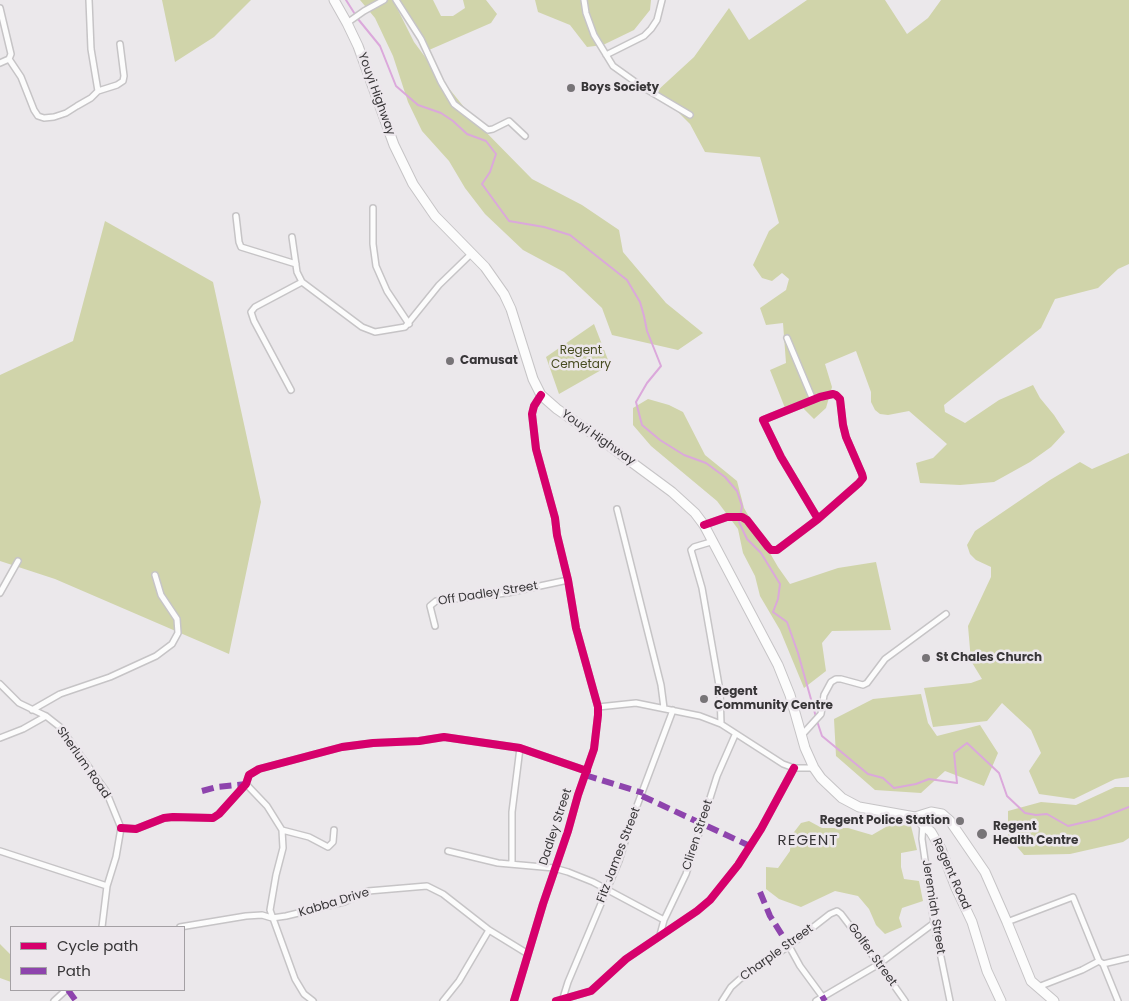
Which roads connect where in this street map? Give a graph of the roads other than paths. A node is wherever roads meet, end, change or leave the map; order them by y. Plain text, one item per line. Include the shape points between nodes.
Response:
1 (90, 0) edge
2 (334, 0) edge
3 (384, 0) edge
4 (396, 0) edge
5 (584, 0) edge
6 (662, 0) edge
7 (0, 8) edge
8 (350, 20) junction
9 (120, 44) dead end
10 (606, 55) junction
11 (9, 59) junction
12 (0, 63) edge
13 (98, 91) junction
14 (690, 115) dead end
15 (525, 136) dead end
16 (373, 208) dead end
17 (236, 216) dead end
18 (292, 237) dead end
19 (472, 253) junction
20 (296, 264) junction
21 (302, 282) junction
22 (409, 324) junction
23 (787, 338) dead end
24 (291, 390) dead end
25 (541, 395) junction
26 (812, 400) junction
27 (617, 509) dead end
28 (818, 519) junction
29 (704, 525) junction
30 (714, 541) junction
31 (18, 561) dead end
32 (155, 575) dead end
33 (568, 580) junction
34 (0, 593) edge
35 (946, 614) dead end
36 (435, 626) dead end
37 (0, 684) edge
38 (598, 707) junction
39 (664, 708) junction
40 (32, 710) junction
41 (673, 710) junction
42 (46, 716) junction
43 (721, 724) junction
44 (736, 735) junction
45 (801, 736) junction
46 (0, 738) edge
47 (520, 748) junction
48 (794, 768) junction
49 (814, 768) junction
50 (587, 771) junction
51 (246, 784) junction
52 (925, 813) junction
53 (916, 817) junction
54 (923, 823) junction
55 (121, 828) junction
56 (282, 830) junction
57 (334, 830) dead end
58 (0, 851) edge
59 (448, 851) dead end
60 (512, 864) junction
61 (554, 868) junction
62 (107, 886) junction
63 (606, 889) junction
64 (836, 911) joint
65 (272, 918) junction
66 (664, 920) junction
67 (1007, 922) junction
68 (934, 923) junction
69 (102, 926) edge
70 (185, 926) edge
71 (489, 930) junction
72 (660, 935) junction
73 (789, 946) junction
74 (528, 954) junction
75 (1129, 958) edge
76 (1101, 962) junction
77 (879, 964) junction
78 (1037, 987) junction
79 (65, 991) edge
80 (822, 996) junction
81 (563, 998) junction
82 (54, 1001) edge
83 (313, 1001) edge
84 (443, 1001) edge
85 (514, 1001) edge
86 (556, 1001) edge
87 (722, 1001) edge
88 (816, 1001) edge
89 (905, 1001) edge
90 (950, 1001) edge
91 (1001, 1001) edge
92 (1054, 1001) edge
93 (1118, 1001) edge

1 - 13 street via 91,49
2 - 8 main road, Youyi Highway
3 - 8 street
4 - 15 street via 421,39 454,104 488,130 510,121
5 - 10 street via 594,35
6 - 10 street via 657,20 644,36
7 - 11 street via 11,54
8 - 19 main road, Youyi Highway via 394,145 413,184 435,216
9 - 13 street via 123,81
10 - 14 street via 618,71
11 - 12 street
11 - 13 street via 21,77 38,116 44,118 66,113
16 - 22 street via 376,266 387,291
17 - 20 street via 241,247
18 - 20 street
19 - 22 street via 439,285
19 - 25 main road, Youyi Highway via 504,294
20 - 21 street
21 - 22 street via 368,330 375,332
21 - 24 street via 251,312
23 - 26 street
25 - 29 main road, Youyi Highway via 672,492
25 - 33 street, Dadley Street via 534,406 532,430
26 - 28 street via 763,420
26 - 28 street via 831,394 839,396 846,437 863,478
27 - 39 street
28 - 29 street via 774,551 742,517 727,517
29 - 30 main road, Youyi Highway
30 - 43 street via 691,550 702,588 720,691
30 - 45 main road, Youyi Highway via 778,665
31 - 34 street
32 - 40 street via 161,595 177,618 178,633 172,644 156,656 110,677 60,694
33 - 36 street, Off Dadley Street via 507,593 436,601 430,606
33 - 38 street, Dadley Street via 576,628
35 - 45 street via 885,659 867,683 841,679 831,682 824,695 821,714
37 - 40 street, Sherlum Road
38 - 39 street via 636,703
38 - 50 street, Dadley Street via 596,739
39 - 41 street
40 - 42 street, Sherlum Road
41 - 43 street
41 - 63 street, Fitz James Street
42 - 46 street
42 - 55 street, Sherlum Road via 60,727 106,791
43 - 44 street
44 - 48 street
44 - 66 street, Cliren Street via 717,776 686,874
45 - 49 main road, Youyi Highway
47 - 50 street
47 - 51 street via 444,737 342,747 259,769 250,775
47 - 60 street via 512,812
48 - 49 street
48 - 72 street via 761,829 724,883 703,907
49 - 53 main road, Youyi Highway via 833,790 850,803 870,810
50 - 61 street, Dadley Street
51 - 55 street via 213,818 172,816 136,829
51 - 56 street via 267,806
52 - 53 main road
52 - 54 street, Jeremiah Street
52 - 67 main road, Regent Road via 942,814 950,821 985,872
53 - 54 main road, Regent Road
54 - 68 street, Jeremiah Street
54 - 91 main road, Regent Road via 941,849
55 - 62 street
56 - 57 street via 309,837 328,847 333,842
56 - 65 street via 283,848 270,905
58 - 62 street
59 - 60 street via 483,861
60 - 61 street
61 - 63 street
61 - 74 street, Dadley Street
62 - 69 street
63 - 66 street
63 - 81 street, Fitz James Street
64 - 73 street, Charple Street
64 - 77 street, Golfer Street
65 - 70 street, Kabba Drive via 246,916
65 - 71 street, Kabba Drive via 331,905 368,891 427,886 443,894
65 - 83 street via 295,979 304,994
66 - 72 street, Cliren Street
67 - 76 street via 1073,897
67 - 78 main road, Regent Road via 1028,975
68 - 77 street
68 - 90 street, Jeremiah Street
71 - 74 street, Kabba Drive
71 - 84 street via 459,981
72 - 81 street via 626,958 591,991
73 - 80 street
73 - 87 street, Charple Street via 731,987
74 - 85 street, Dadley Street
75 - 76 street
76 - 78 street
76 - 93 street
77 - 80 street
77 - 89 street, Golfer Street
78 - 92 main road, Regent Road
79 - 82 street
80 - 88 street
81 - 86 street

